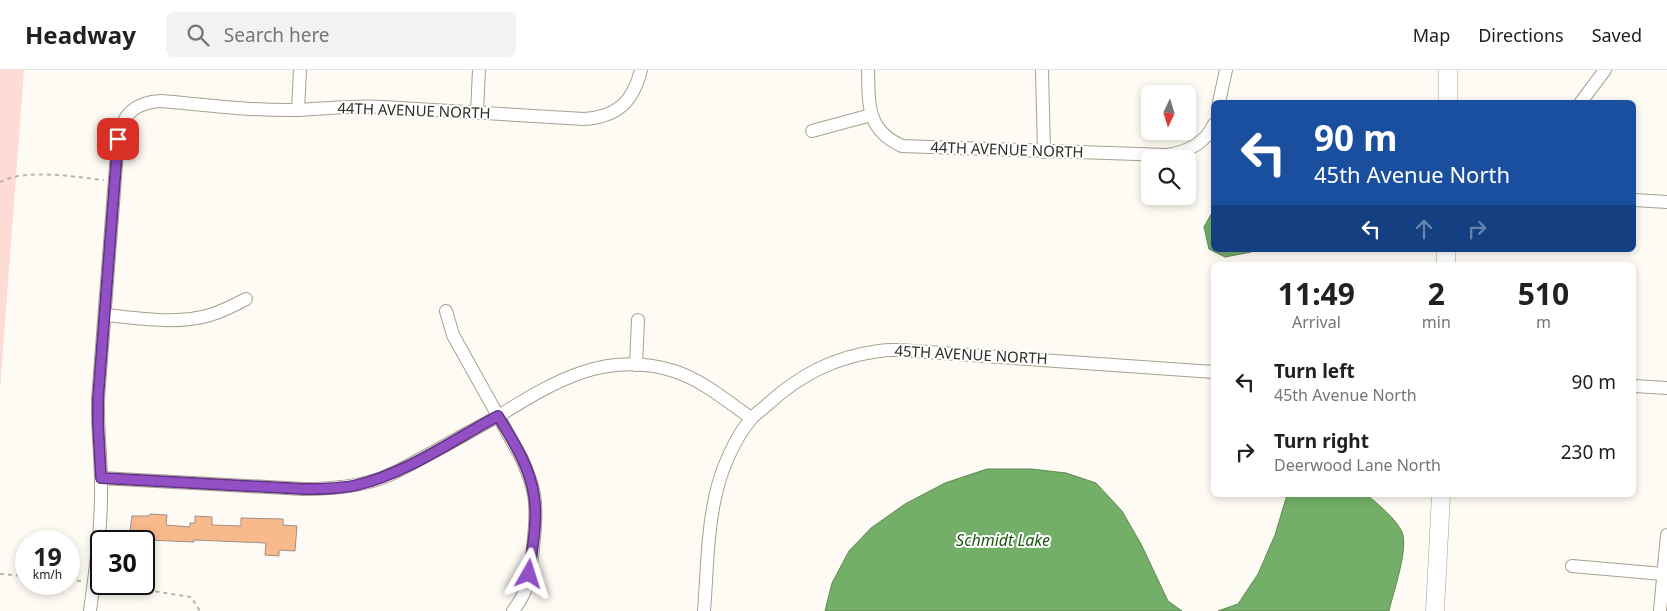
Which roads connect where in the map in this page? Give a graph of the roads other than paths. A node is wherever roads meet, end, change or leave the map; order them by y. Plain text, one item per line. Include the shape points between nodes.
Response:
1 (300, 70) edge
2 (479, 70) edge
3 (641, 70) edge
4 (868, 70) edge
5 (1042, 70) edge
6 (1226, 70) edge
7 (1448, 70) edge
8 (1605, 70) edge
9 (1219, 100) edge
10 (1448, 100) edge
11 (1582, 100) edge
12 (298, 110) junction
13 (477, 113) junction
14 (871, 115) junction
15 (1211, 129) edge
16 (812, 132) dead end
17 (1044, 152) junction
18 (1636, 200) edge
19 (1667, 202) edge
20 (246, 299) dead end
21 (446, 311) dead end
22 (105, 316) junction
23 (638, 320) dead end
24 (636, 365) junction
25 (1211, 372) edge
26 (1636, 386) edge
27 (1667, 388) edge
28 (498, 416) junction
29 (751, 418) junction
30 (101, 478) junction
31 (1441, 497) edge
32 (1667, 536) edge
33 (1572, 566) dead end
34 (1663, 574) junction
35 (90, 611) edge
36 (513, 611) edge
37 (704, 611) edge
38 (1435, 611) edge
39 (1660, 611) edge

1 - 12 street
2 - 13 street
3 - 13 street, 44TH AVENUE NORTH via 633,93 624,105 598,118 584,120
4 - 14 street, 44TH AVENUE NORTH
5 - 17 street
6 - 9 street
7 - 10 street
8 - 11 street
12 - 13 street, 44TH AVENUE NORTH via 361,106
12 - 22 street, 44TH AVENUE NORTH via 149,102 140,105 124,119 118,139
14 - 16 street
14 - 17 street, 44TH AVENUE NORTH via 880,131 902,146
15 - 17 street, 44TH AVENUE NORTH via 1189,150 1167,156
18 - 19 street
20 - 22 street via 210,316 190,320
21 - 28 street via 453,335
22 - 30 street, 44TH AVENUE NORTH via 98,399
23 - 24 street
24 - 28 street via 621,364 575,373
24 - 29 street via 674,371 698,382
25 - 29 street, 45TH AVENUE NORTH via 881,350 823,366 798,380
26 - 27 street
28 - 30 street via 400,470 357,485 304,489
28 - 36 street via 530,476 535,497 529,574 526,589
29 - 37 street via 722,473 715,498
30 - 35 street, 44TH AVENUE NORTH
31 - 38 street
32 - 34 street
33 - 34 street
34 - 39 street

